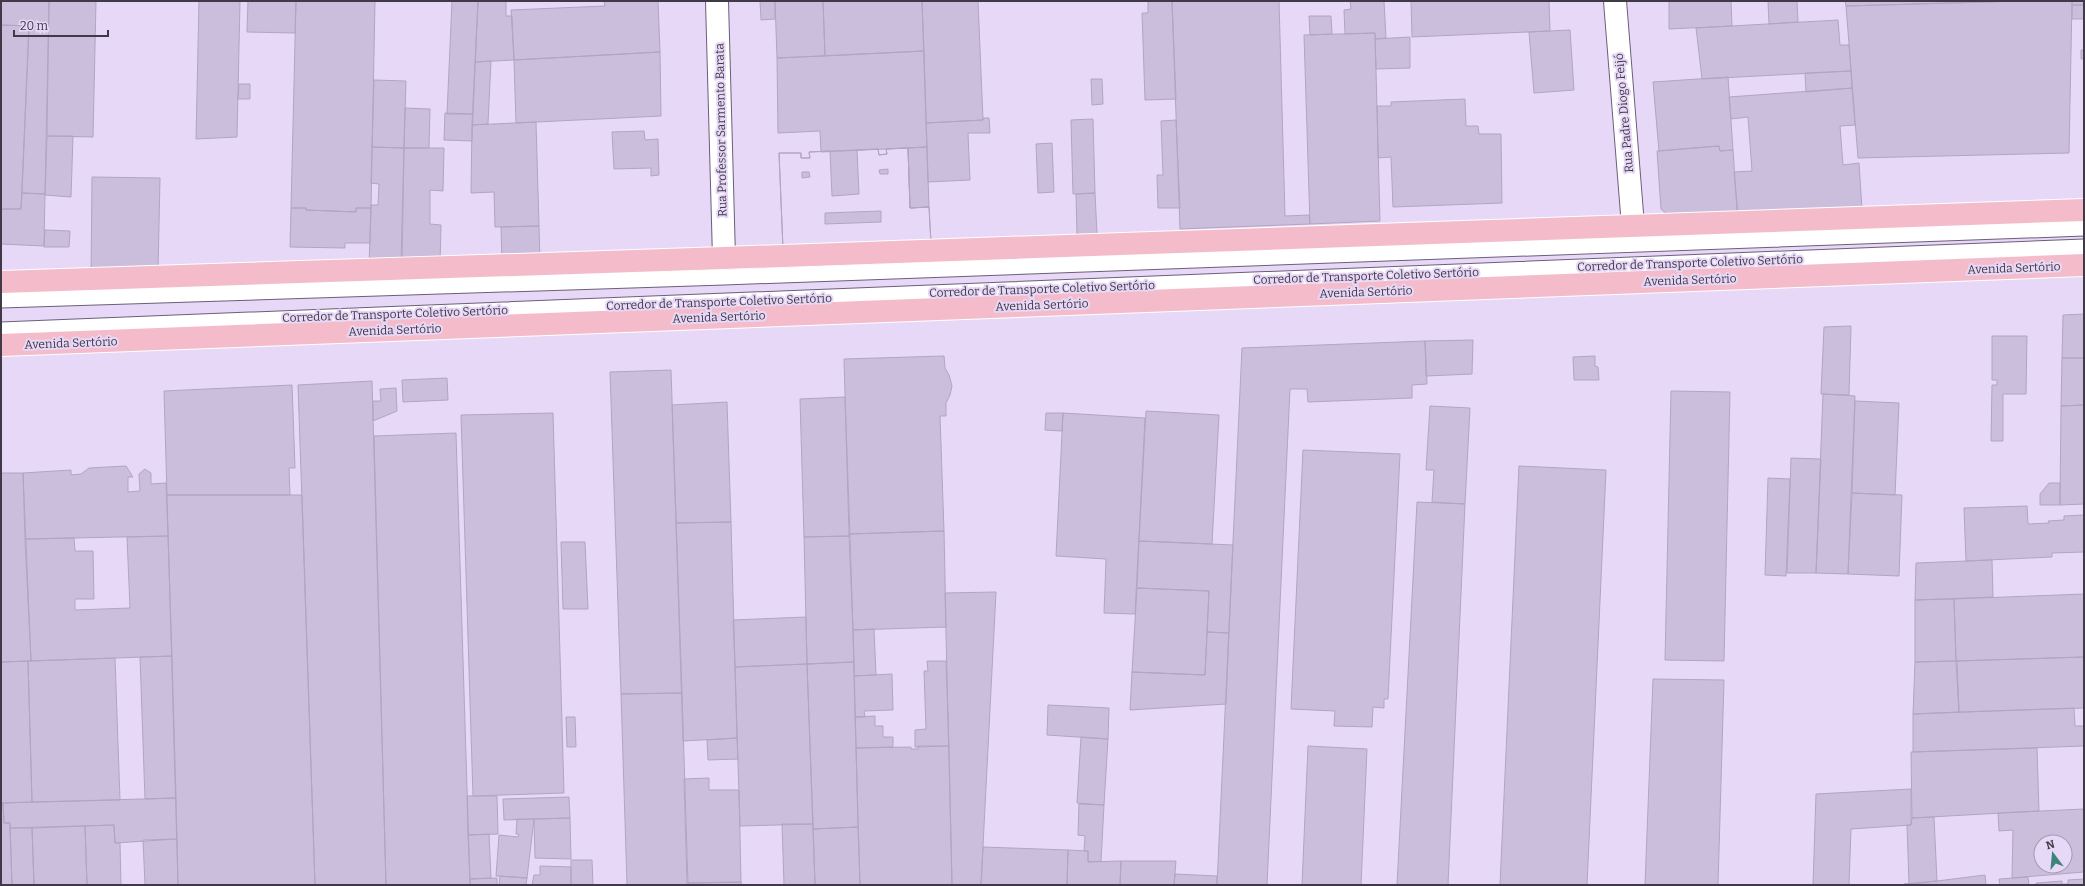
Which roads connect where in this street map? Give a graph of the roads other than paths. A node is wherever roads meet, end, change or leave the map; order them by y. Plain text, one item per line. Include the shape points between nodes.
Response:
1 (717, 1) edge
2 (1614, 1) edge
3 (2084, 210) edge
4 (2084, 228) edge
5 (1634, 235) junction
6 (2084, 247) edge
7 (2084, 265) edge
8 (724, 268) junction
9 (1, 282) edge
10 (1, 300) edge
11 (1, 330) edge
12 (1, 345) edge

1 - 8 street, Rua Professor Sarmento Barata
2 - 5 street, Rua Padre Diogo Feijó
3 - 5 main road
4 - 5 lane, Corredor de Transporte Coletivo Sertório
5 - 8 main road
6 - 11 lane, Corredor de Transporte Coletivo Sertório
7 - 12 main road, Avenida Sertório
8 - 9 main road
8 - 10 lane, Corredor de Transporte Coletivo Sertório

